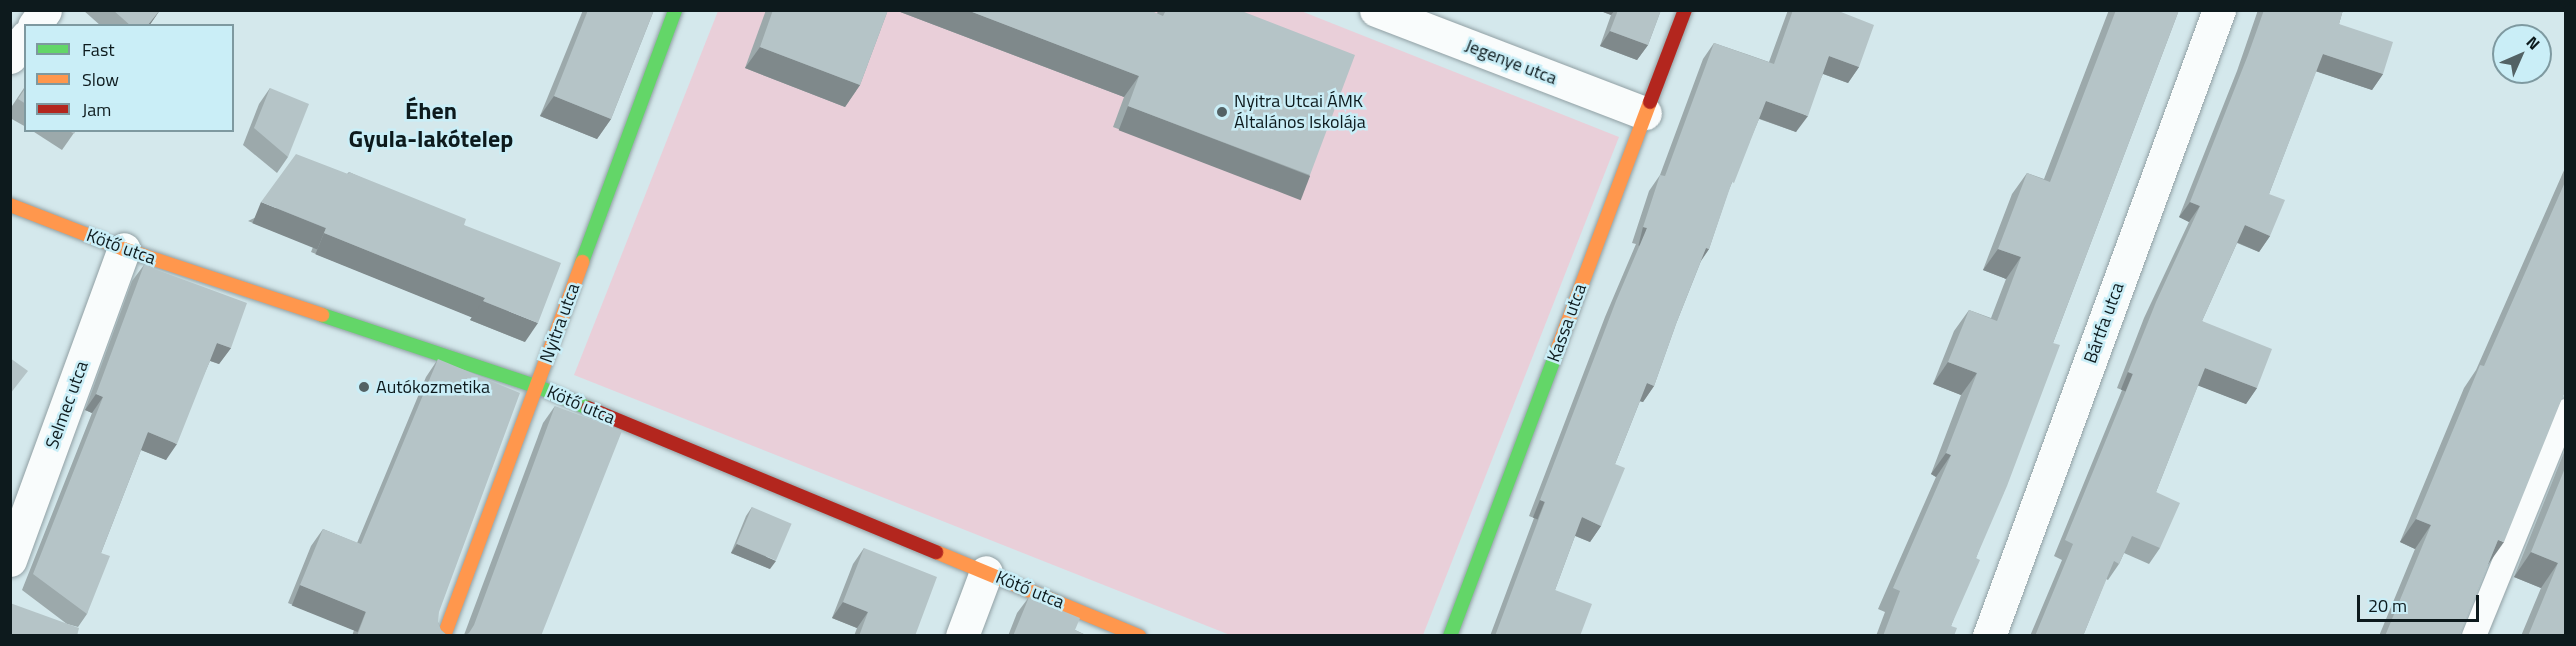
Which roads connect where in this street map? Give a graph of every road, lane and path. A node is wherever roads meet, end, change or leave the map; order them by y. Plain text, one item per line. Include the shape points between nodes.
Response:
1 (45, 10) edge
2 (675, 10) edge
3 (1376, 10) edge
4 (1685, 10) edge
5 (2219, 10) edge
6 (35, 24) edge
7 (24, 40) edge
8 (10, 57) edge
9 (1645, 113) junction
10 (10, 205) edge
11 (124, 249) junction
12 (536, 386) junction
13 (2565, 411) edge
14 (10, 560) edge
15 (986, 572) junction
16 (444, 636) edge
17 (963, 636) edge
18 (1139, 636) edge
19 (1450, 636) edge
20 (1989, 636) edge
21 (2474, 636) edge

1 - 6 street
2 - 12 street, Nyitra utca
3 - 9 street, Jegenye utca
4 - 9 street, Kassa utca
5 - 20 street, Bártfa utca
7 - 8 street
9 - 19 street, Kassa utca
10 - 11 street, Kötő utca
11 - 12 street, Kötő utca
11 - 14 street, Selmec utca
12 - 15 street, Kötő utca
12 - 16 street, Nyitra utca
13 - 21 lane
15 - 17 street
15 - 18 street, Kötő utca

